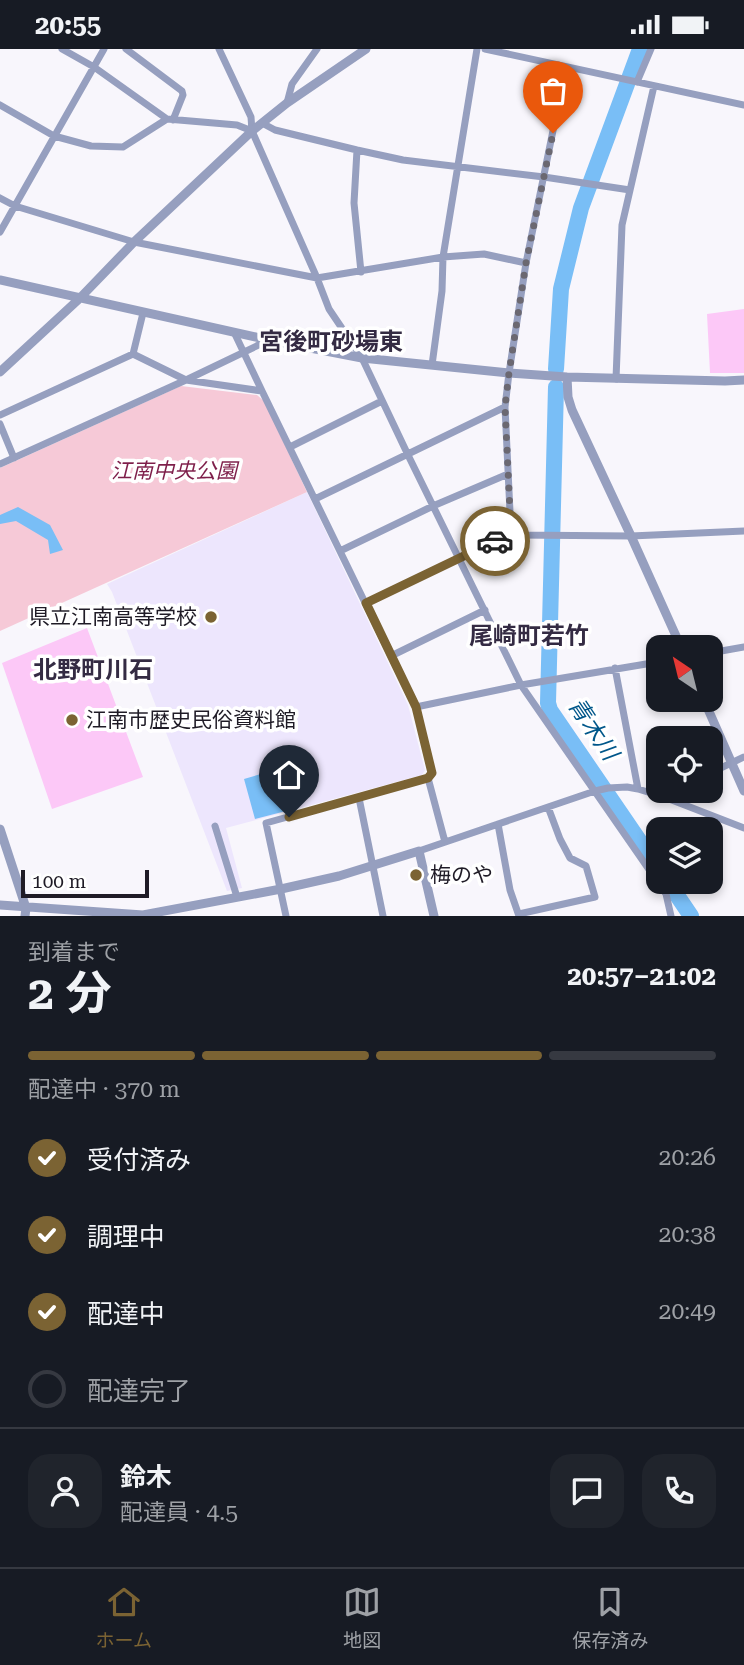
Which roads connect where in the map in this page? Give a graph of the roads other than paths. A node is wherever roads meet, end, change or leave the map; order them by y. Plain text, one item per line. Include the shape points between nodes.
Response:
1 (62, 49) edge
2 (104, 49) edge
3 (127, 49) edge
4 (219, 49) edge
5 (317, 49) edge
6 (366, 49) edge
7 (477, 49) edge
8 (485, 49) edge
9 (651, 49) edge
10 (94, 67) junction
11 (566, 67) junction
12 (631, 81) junction
13 (654, 86) junction
14 (287, 103) junction
15 (0, 105) edge
16 (744, 105) edge
17 (170, 119) junction
18 (262, 123) junction
19 (252, 131) junction
20 (54, 136) junction
21 (357, 151) junction
22 (457, 167) junction
23 (544, 177) junction
24 (630, 190) junction
25 (0, 198) edge
26 (15, 206) junction
27 (0, 232) edge
28 (134, 243) junction
29 (443, 257) junction
30 (526, 263) junction
31 (360, 272) junction
32 (317, 278) junction
33 (0, 280) edge
34 (79, 299) junction
35 (143, 313) junction
36 (234, 332) junction
37 (269, 341) junction
38 (244, 352) junction
39 (133, 354) junction
40 (362, 358) junction
41 (432, 365) junction
42 (0, 372) edge
43 (509, 373) junction
44 (567, 377) junction
45 (616, 379) junction
46 (186, 380) junction
47 (744, 380) edge
48 (262, 391) junction
49 (382, 401) junction
50 (505, 407) junction
51 (0, 415) edge
52 (0, 424) edge
53 (290, 447) junction
54 (408, 455) junction
55 (14, 458) junction
56 (0, 464) edge
57 (508, 474) junction
58 (315, 499) junction
59 (433, 506) junction
60 (744, 531) edge
61 (511, 533) junction
62 (631, 535) junction
63 (340, 551) junction
64 (459, 558) junction
65 (366, 603) junction
66 (485, 610) junction
67 (676, 635) edge
68 (744, 647) edge
69 (723, 651) edge
70 (391, 656) junction
71 (646, 664) edge
72 (615, 669) junction
73 (521, 685) junction
74 (416, 707) junction
75 (709, 712) edge
76 (744, 757) edge
77 (732, 763) junction
78 (723, 767) edge
79 (428, 778) junction
80 (638, 789) junction
81 (601, 790) junction
82 (646, 791) edge
83 (744, 791) edge
84 (359, 798) junction
85 (679, 803) edge
86 (548, 807) junction
87 (498, 824) junction
88 (215, 825) dead end
89 (744, 828) edge
90 (0, 829) edge
91 (445, 842) junction
92 (419, 851) junction
93 (372, 866) junction
94 (281, 889) junction
95 (237, 897) junction
96 (0, 905) edge
97 (26, 912) edge
98 (519, 915) edge
99 (143, 916) edge
100 (286, 916) edge
101 (383, 916) edge
102 (434, 916) edge
103 (671, 916) edge

1 - 10 street
2 - 10 street
3 - 17 street via 182,91
4 - 19 street via 251,117
5 - 14 street via 292,84
6 - 14 street
7 - 22 street
8 - 11 street
9 - 12 street
10 - 17 street
10 - 20 street
11 - 12 street
11 - 23 street
12 - 13 street
13 - 16 street
13 - 24 street
14 - 18 street
15 - 20 street
17 - 19 street via 237,125
17 - 20 street via 123,147 91,146
18 - 19 street
18 - 21 street
19 - 28 street
19 - 32 street
20 - 26 street
21 - 22 street
21 - 31 street via 354,203
22 - 23 street
22 - 29 street
23 - 24 street
23 - 30 street
24 - 45 street via 622,225
25 - 26 street
26 - 27 street
26 - 28 street
28 - 32 street
28 - 34 street
29 - 30 street via 484,254
29 - 31 street
29 - 41 street
30 - 43 street
31 - 32 street
32 - 40 street via 329,309
33 - 34 street
34 - 35 street
34 - 42 street
35 - 36 street
35 - 39 street
36 - 37 street
36 - 38 street
37 - 38 street
37 - 40 street
38 - 46 street
38 - 48 street
39 - 46 street
39 - 51 street
40 - 41 street
40 - 49 street
41 - 43 street
43 - 44 street
43 - 50 street
44 - 45 street
44 - 62 street via 572,410
45 - 47 street
46 - 48 street
46 - 55 street
48 - 53 street
49 - 53 street
49 - 54 street
50 - 54 street
50 - 57 street
52 - 55 street
53 - 58 street
54 - 58 street
54 - 59 street
55 - 56 street
57 - 59 street
57 - 61 street
58 - 63 street
59 - 63 street
59 - 64 street
60 - 62 street
61 - 62 street
61 - 64 street
62 - 67 street
63 - 65 street
64 - 65 street
64 - 66 street
65 - 70 street
66 - 70 street
66 - 73 street
68 - 69 street
70 - 74 street
71 - 72 street
72 - 73 street
72 - 80 street
73 - 74 street
73 - 81 street
74 - 79 street via 432,773
75 - 77 street
76 - 77 street
77 - 78 street
77 - 83 street
79 - 84 street
79 - 91 street
80 - 81 street
80 - 82 street
81 - 86 street
81 - 103 street via 666,894
84 - 93 street
84 - 94 street via 266,823
85 - 89 street
86 - 87 street
86 - 98 street via 570,858 586,866 595,897
87 - 91 street
87 - 98 street
88 - 95 street
90 - 97 street
91 - 92 street
92 - 93 street
92 - 102 street
93 - 94 street
93 - 101 street
94 - 95 street
94 - 100 street
95 - 99 street
96 - 97 street
97 - 99 street

